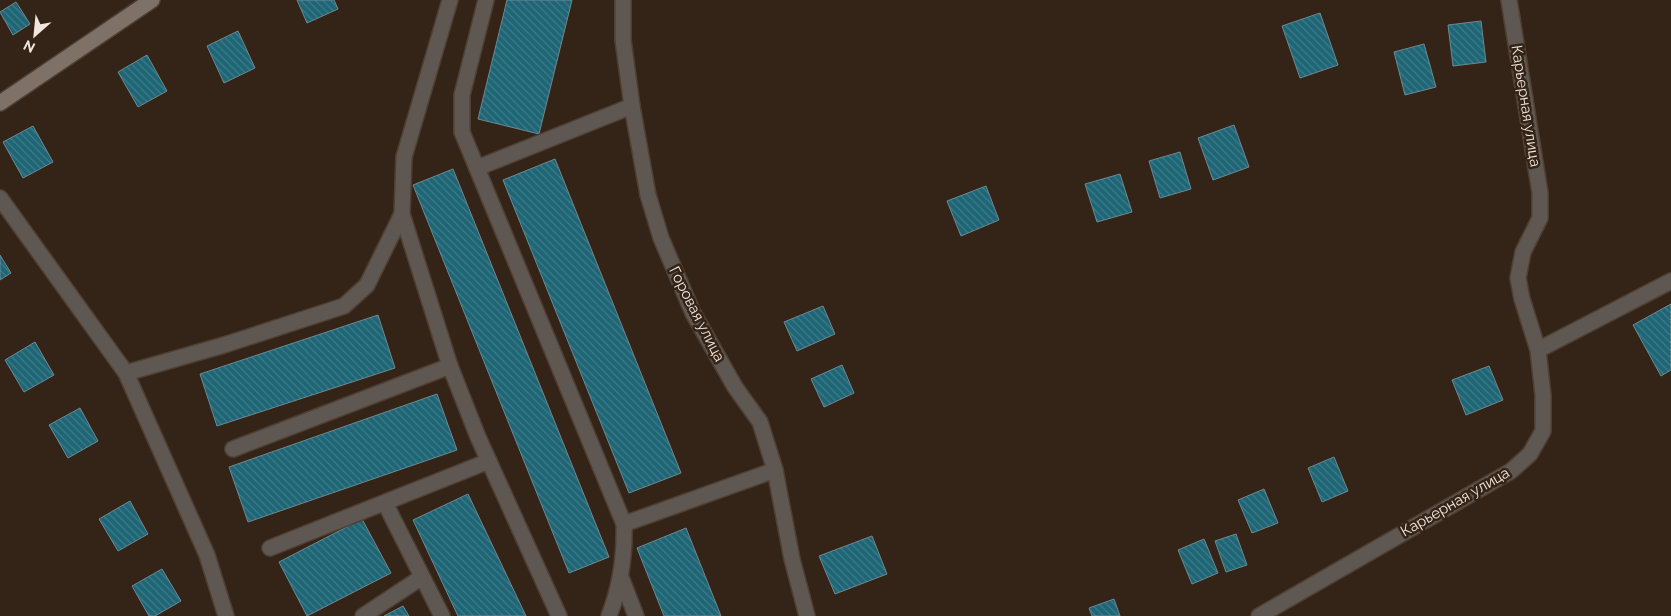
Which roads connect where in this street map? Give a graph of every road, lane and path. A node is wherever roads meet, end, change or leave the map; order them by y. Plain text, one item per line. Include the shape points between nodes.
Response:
1 (152, 0) edge
2 (450, 0) edge
3 (486, 0) edge
4 (623, 0) edge
5 (1510, 0) edge
6 (0, 103) edge
7 (632, 106) junction
8 (477, 168) junction
9 (0, 198) edge
10 (402, 214) junction
11 (1671, 281) edge
12 (1538, 350) junction
13 (450, 366) junction
14 (126, 373) junction
15 (233, 449) dead end
16 (489, 461) junction
17 (775, 470) junction
18 (384, 503) junction
19 (624, 524) junction
20 (270, 548) dead end
21 (422, 577) junction
22 (622, 580) junction
23 (226, 616) edge
24 (363, 616) edge
25 (442, 616) edge
26 (559, 616) edge
27 (609, 616) edge
28 (636, 616) edge
29 (807, 616) edge
30 (1259, 616) edge

1 - 6 main road
2 - 10 lane via 404,157
3 - 8 lane via 462,95 462,132
4 - 7 lane, Горовая улица via 623,40
5 - 12 lane, Карьерная улица via 1540,193 1540,218 1523,252 1518,278
7 - 8 lane
7 - 17 lane, Горовая улица via 648,195 660,238 693,313 735,387 760,422
8 - 19 lane
9 - 14 lane
10 - 13 lane
10 - 14 lane via 367,285 344,306
11 - 12 lane
12 - 30 lane, Карьерная улица via 1543,431 1530,454 1511,471
13 - 15 lane
13 - 16 lane
14 - 23 lane via 207,555
16 - 18 lane
16 - 26 lane
17 - 19 lane
17 - 29 lane, Горовая улица
18 - 20 lane
18 - 21 lane
19 - 22 lane
21 - 24 lane
21 - 25 lane
22 - 27 lane
22 - 28 lane

